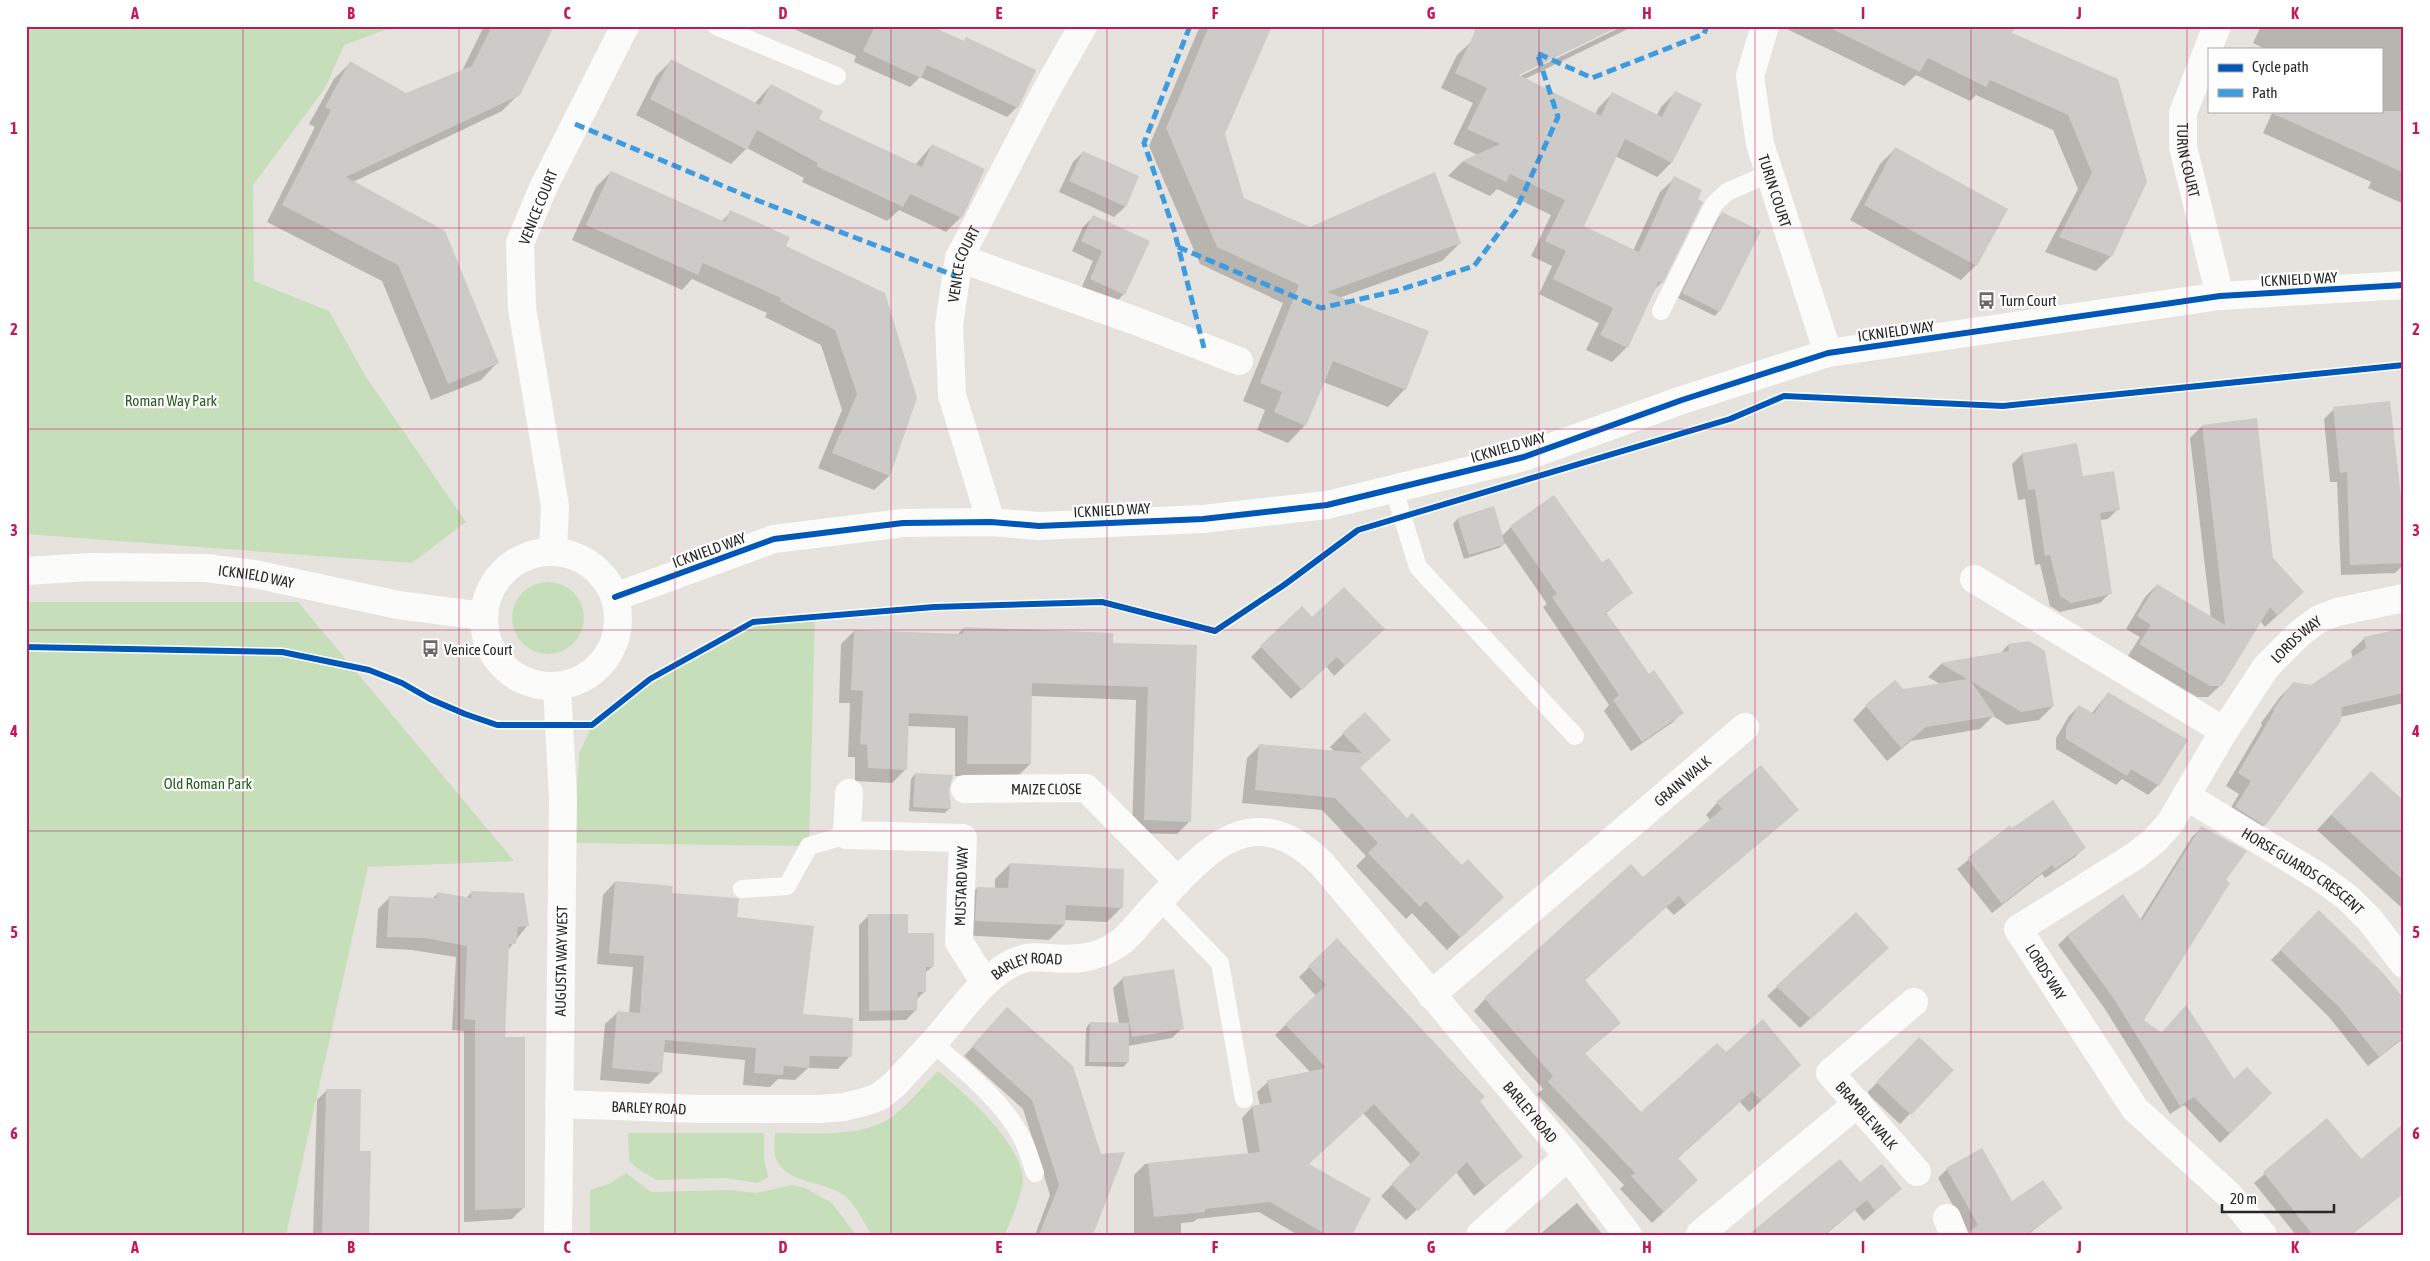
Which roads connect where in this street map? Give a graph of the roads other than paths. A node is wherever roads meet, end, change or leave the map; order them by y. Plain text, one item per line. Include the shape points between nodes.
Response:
1 (624, 26) edge
2 (716, 26) edge
3 (1083, 26) edge
4 (1765, 26) edge
5 (2217, 26) edge
6 (2208, 48) edge
7 (2208, 49) edge
8 (837, 76) dead end
9 (1770, 173) junction
10 (959, 258) junction
11 (2404, 285) edge
12 (2220, 296) junction
13 (1661, 311) dead end
14 (1828, 353) junction
15 (1239, 361) dead end
16 (1394, 490) junction
17 (991, 522) junction
18 (553, 552) junction
19 (26, 570) edge
20 (1974, 578) dead end
21 (615, 597) junction
22 (2404, 598) edge
23 (483, 616) junction
24 (557, 687) junction
25 (1745, 727) dead end
26 (2224, 731) junction
27 (1575, 736) dead end
28 (964, 788) dead end
29 (849, 792) dead end
30 (2186, 796) junction
31 (847, 835) junction
32 (1178, 881) junction
33 (742, 889) dead end
34 (1160, 901) junction
35 (2404, 964) edge
36 (985, 983) junction
37 (1431, 995) junction
38 (1914, 1002) dead end
39 (933, 1043) junction
40 (1244, 1099) dead end
41 (1858, 1103) junction
42 (559, 1104) junction
43 (1568, 1156) junction
44 (1916, 1172) dead end
45 (1035, 1173) dead end
46 (1699, 1234) edge
47 (558, 1235) edge
48 (1480, 1235) edge
49 (1628, 1235) edge
50 (2263, 1235) edge

1 - 18 street, VENICE COURT via 543,188 520,243 522,308 555,506
2 - 8 lane
3 - 10 street, VENICE COURT via 1037,106
4 - 9 street, TURIN COURT via 1750,76 1760,144
5 - 6 street, TURIN COURT
7 - 12 street, TURIN COURT via 2183,114 2184,147
9 - 13 lane via 1728,192 1714,204
9 - 14 street, TURIN COURT
10 - 15 street
10 - 17 street, VENICE COURT via 949,325 952,395
11 - 12 street, ICKNIELD WAY
12 - 14 street, ICKNIELD WAY
14 - 16 street, ICKNIELD WAY via 1682,400 1524,457
16 - 17 street, ICKNIELD WAY via 1327,505 1203,519 1039,526
16 - 27 lane via 1418,567
17 - 21 street, ICKNIELD WAY via 903,523 774,540
18 - 21 street via 566,553 591,565 609,584
18 - 23 street via 532,554 514,563 495,583
19 - 23 street, ICKNIELD WAY via 206,568 262,575 398,605
20 - 26 street
21 - 24 street via 619,617 616,638 608,656 577,682
22 - 26 street, LORDS WAY via 2337,612 2319,619 2300,633 2266,667
23 - 24 street via 489,644 504,668 519,680 537,686
24 - 42 street, AUGUSTA WAY WEST via 563,798
25 - 37 street, GRAIN WALK
26 - 30 street, LORDS WAY
28 - 32 street, MAIZE CLOSE via 1086,788
29 - 31 street
30 - 35 street, HORSE GUARDS CRESCENT via 2347,897 2370,920
30 - 50 street, LORDS WAY via 2170,823 2135,856 2018,929 2135,1109 2229,1195
31 - 33 lane, MUSTARD WAY via 809,846 787,886
31 - 36 street, MUSTARD WAY via 963,838 959,942
32 - 34 street, BARLEY ROAD
32 - 37 street, BARLEY ROAD via 1225,841 1243,833 1256,831 1286,837 1304,847 1322,864
34 - 36 street, BARLEY ROAD via 1121,943 1105,952 1070,960 1028,957 999,970
34 - 40 lane via 1220,963
36 - 39 street, BARLEY ROAD
37 - 43 street, BARLEY ROAD
38 - 41 street, BRAMBLE WALK via 1830,1073
39 - 42 street, BARLEY ROAD via 894,1085 878,1096 844,1107 708,1109
39 - 45 lane via 997,1104 1022,1139
41 - 44 street, BRAMBLE WALK
41 - 46 street
42 - 47 street, AUGUSTA WAY WEST
43 - 48 street
43 - 49 street, BARLEY ROAD

